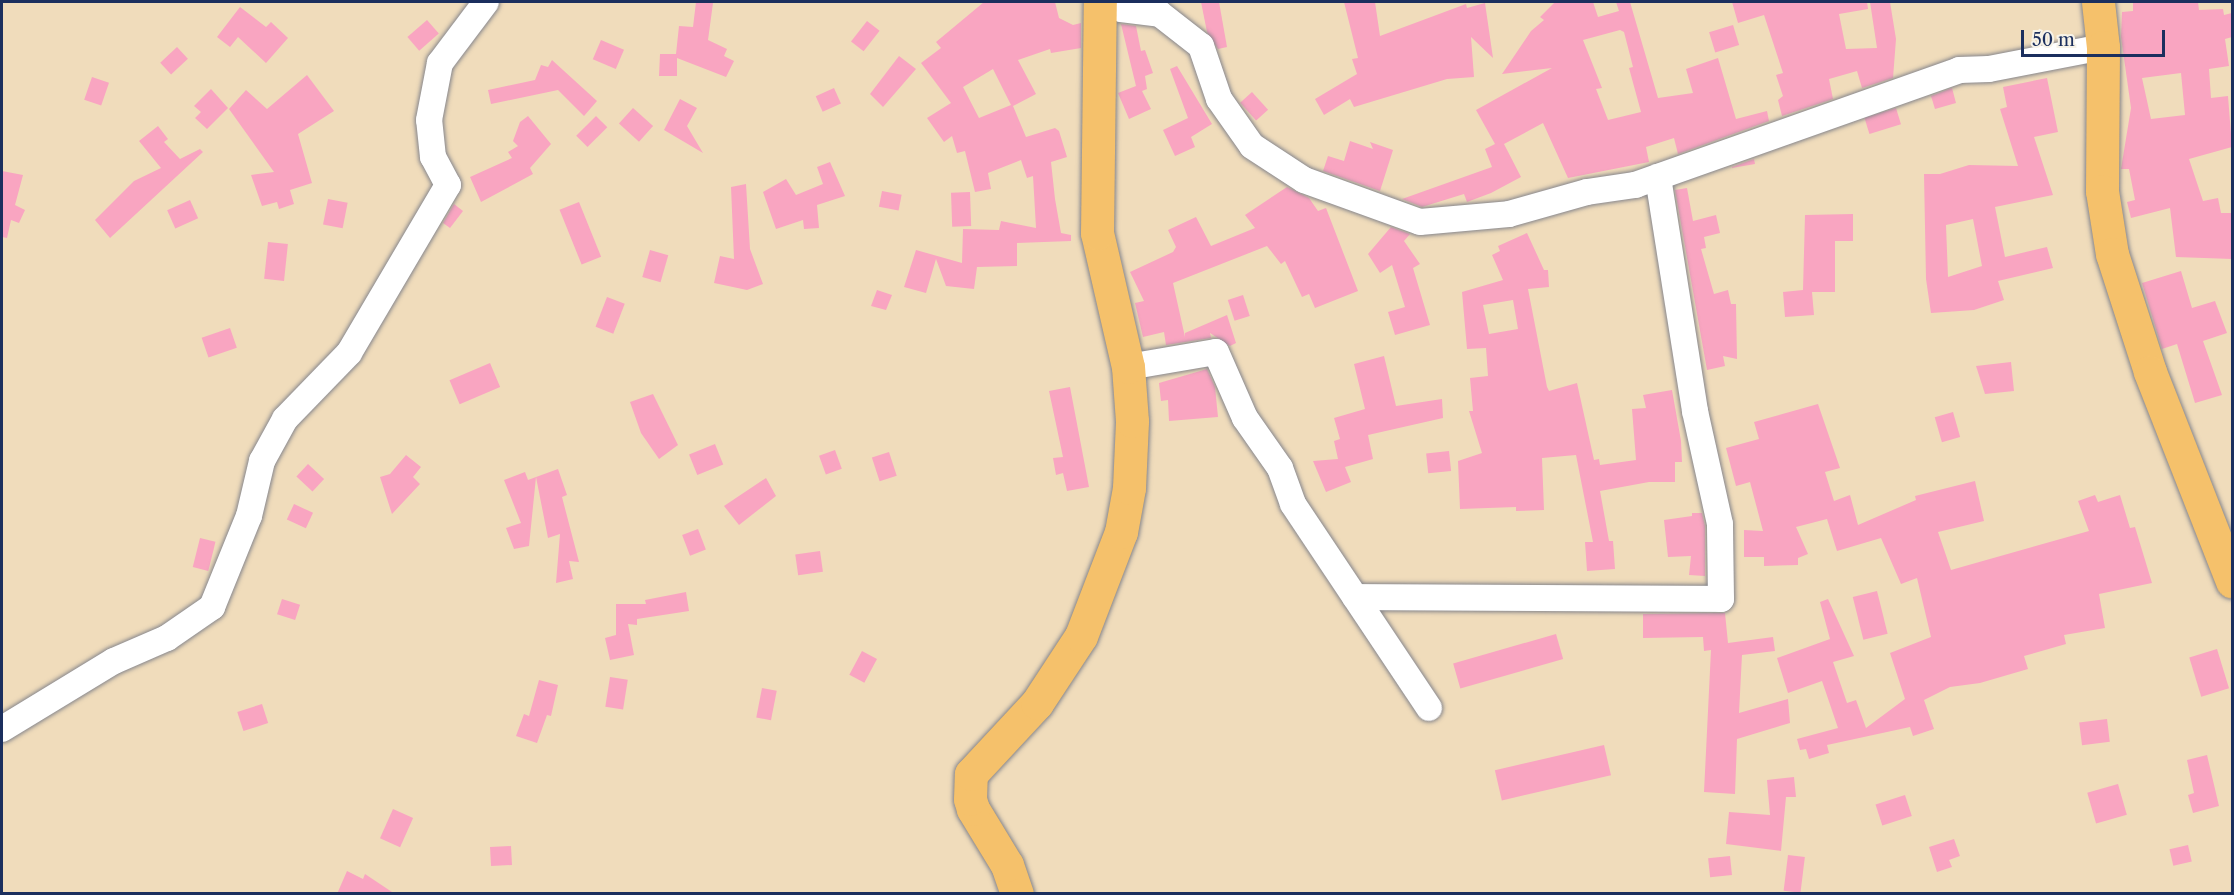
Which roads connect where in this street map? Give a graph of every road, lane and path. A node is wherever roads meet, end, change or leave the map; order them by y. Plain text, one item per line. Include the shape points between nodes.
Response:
1 (486, 2) edge
2 (1100, 2) edge
3 (1109, 2) edge
4 (2098, 2) edge
5 (2103, 47) junction
6 (1658, 177) junction
7 (1128, 367) junction
8 (2232, 581) edge
9 (1355, 597) junction
10 (1429, 708) dead end
11 (2, 729) edge
12 (1017, 894) edge

1 - 11 street via 440,63 429,120 433,157 448,185 349,353 285,419 262,461 235,558 212,607 166,638 114,661
2 - 7 main road via 1097,233
3 - 6 street via 1121,9 1160,14 1200,46 1219,99 1252,146 1304,180 1420,222 1509,214
4 - 5 main road
5 - 6 street via 1989,69 1959,70
5 - 8 main road via 2102,191 2112,254 2150,372
6 - 9 street via 1695,411 1720,524 1720,599
7 - 9 street via 1216,352 1245,418 1280,468 1293,504
7 - 12 main road via 1132,421 1129,488 1121,532 1082,636 1037,703 971,774 973,809 1007,865
9 - 10 street

